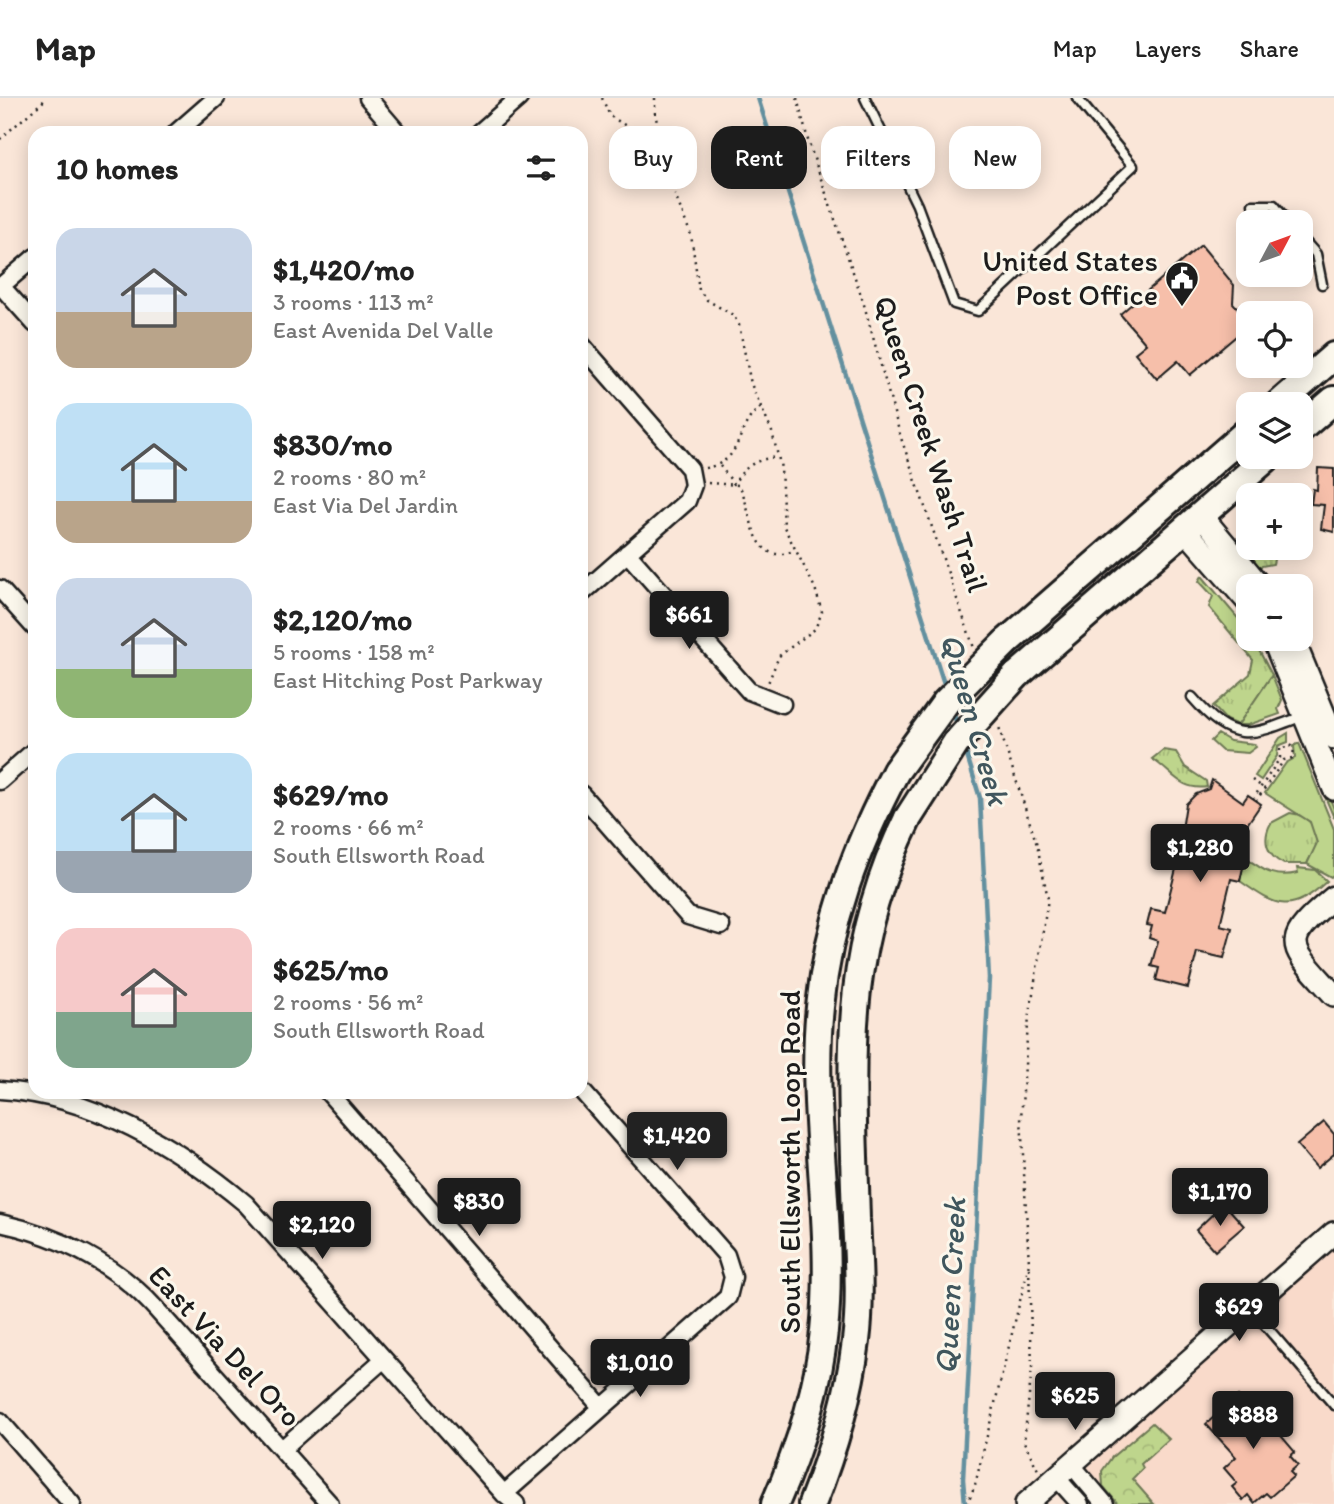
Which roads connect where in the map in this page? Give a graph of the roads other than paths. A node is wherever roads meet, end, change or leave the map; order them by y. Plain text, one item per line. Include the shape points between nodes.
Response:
1 (216, 98) edge
2 (368, 98) edge
3 (519, 98) edge
4 (865, 98) edge
5 (1077, 98) edge
6 (184, 126) edge
7 (392, 126) edge
8 (487, 126) edge
9 (1253, 205) dead end
10 (1277, 210) edge
11 (1313, 251) edge
12 (28, 263) edge
13 (1322, 284) dead end
14 (1, 287) edge
15 (28, 316) edge
16 (588, 353) edge
17 (1334, 356) edge
18 (1293, 392) edge
19 (1334, 400) edge
20 (1313, 418) edge
21 (1236, 441) edge
22 (1254, 469) edge
23 (1193, 522) junction
24 (627, 553) junction
25 (1247, 574) edge
26 (1236, 585) edge
27 (588, 588) edge
28 (0, 589) edge
29 (28, 620) edge
30 (1281, 651) edge
31 (1298, 651) edge
32 (1192, 696) dead end
33 (782, 705) dead end
34 (1321, 710) edge
35 (1334, 738) edge
36 (28, 756) edge
37 (0, 781) edge
38 (1334, 789) edge
39 (588, 802) edge
40 (1334, 897) edge
41 (721, 926) dead end
42 (1334, 995) edge
43 (0, 1090) edge
44 (28, 1093) edge
45 (588, 1098) edge
46 (73, 1099) edge
47 (334, 1099) edge
48 (0, 1223) edge
49 (1334, 1233) edge
50 (1249, 1307) junction
51 (384, 1359) junction
52 (1334, 1405) edge
53 (602, 1408) junction
54 (0, 1420) edge
55 (282, 1449) junction
56 (1058, 1475) junction
57 (510, 1499) edge
58 (72, 1504) edge
59 (330, 1504) edge
60 (775, 1504) edge
61 (811, 1504) edge
62 (1026, 1504) edge
63 (1080, 1504) edge
64 (1105, 1504) edge

1 - 6 street
2 - 7 street
3 - 8 street
4 - 5 lane via 917,205 954,304 978,311 1133,166
9 - 10 lane via 1273,205
11 - 13 lane
12 - 14 street
14 - 15 street
16 - 24 street via 692,481 687,501
17 - 18 main road
19 - 20 main road
21 - 60 main road, South Ellsworth Loop Road, bridge via 1006,642 946,702 896,771 871,819 851,867 827,955 818,1041 824,1330 806,1422
22 - 23 main road, South Ellsworth Loop Road
23 - 25 street
23 - 26 street
23 - 61 main road, South Ellsworth Loop Road, bridge via 1016,676 962,734 908,818 874,899 857,980 852,1035 856,1340 841,1423
24 - 27 street
24 - 33 street via 749,691
28 - 29 street
30 - 34 street
31 - 34 street
32 - 34 lane via 1210,717 1237,734 1263,731
34 - 35 street
34 - 38 street
36 - 37 street
39 - 41 street via 688,916
40 - 42 street via 1302,924 1296,947
43 - 44 street
45 - 53 street via 726,1255 733,1277 728,1297
46 - 51 street via 163,1143 246,1204
47 - 53 street
48 - 55 street, East Via Del Oro via 85,1254 127,1280
49 - 50 street
50 - 52 lane
50 - 56 street
51 - 55 street
51 - 57 street
53 - 57 street
54 - 58 street
55 - 59 street, East Via Del Oro
56 - 62 street
56 - 63 street
56 - 64 street

